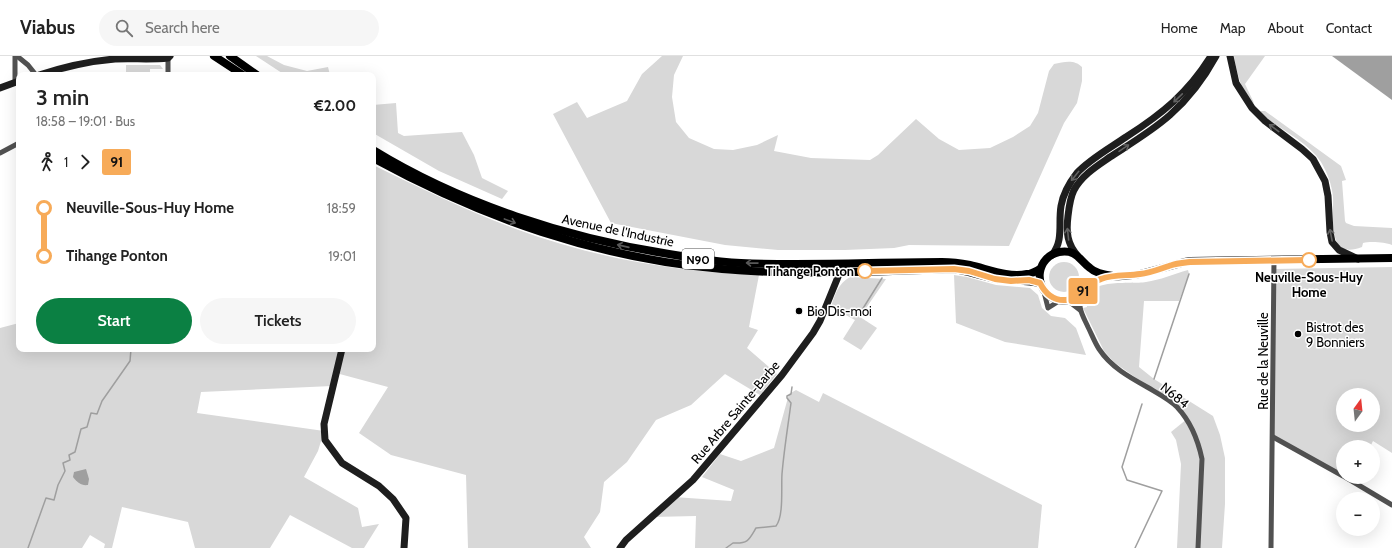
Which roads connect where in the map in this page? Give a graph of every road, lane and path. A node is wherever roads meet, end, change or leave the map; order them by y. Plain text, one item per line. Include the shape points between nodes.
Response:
1 (16, 56) edge
2 (214, 56) edge
3 (230, 56) edge
4 (1211, 56) edge
5 (1216, 56) edge
6 (1230, 56) edge
7 (169, 57) edge
8 (17, 72) edge
9 (34, 72) edge
10 (51, 72) edge
11 (168, 72) edge
12 (238, 72) edge
13 (253, 72) edge
14 (16, 82) edge
15 (0, 88) edge
16 (16, 145) edge
17 (376, 152) edge
18 (0, 153) edge
19 (376, 160) edge
20 (1052, 255) junction
21 (1392, 258) edge
22 (1358, 259) junction
23 (1274, 260) junction
24 (1083, 262) junction
25 (848, 264) junction
26 (1040, 270) junction
27 (840, 272) junction
28 (1112, 276) junction
29 (1042, 286) junction
30 (1084, 290) junction
31 (1064, 300) junction
32 (1080, 310) junction
33 (341, 352) edge
34 (1273, 437) junction
35 (1336, 472) edge
36 (1356, 484) edge
37 (1392, 505) edge
38 (404, 548) edge
39 (620, 548) edge
40 (1198, 548) edge
41 (1270, 548) edge

1 - 8 street
1 - 9 street
2 - 12 main road
3 - 13 main road
4 -> 20 main road via 1185,91 1166,109 1078,172 1066,190 1061,205 1059,245
24 -> 5 main road via 1069,244 1067,223 1074,190 1093,169 1168,117 1186,100
22 -> 6 main road via 1339,250 1332,242 1325,181 1313,159 1252,108 1236,83
7 - 10 main road via 115,59
7 - 11 street
14 - 15 main road
16 - 18 street
25 -> 17 main road, Avenue de l'Industrie / N90 via 740,263 634,249 548,227 458,193
19 -> 27 main road, Avenue de l'Industrie / N90 via 500,218 557,237 632,257 722,269
20 - 24 main road via 1070,253
20 - 26 main road
21 - 22 main road
22 - 23 main road
23 - 28 main road via 1190,262 1141,274
23 - 34 street, Rue de la Neuville
24 - 28 main road via 1090,269
24 - 30 main road via 1088,275
25 - 26 main road, Avenue de l'Industrie / N90 via 955,263 1027,275
25 - 27 main road
26 - 29 main road
27 - 29 main road, Avenue de l'Industrie / N90 via 954,269 995,279 1029,280
27 - 39 main road, Rue Arbre Sainte-Barbe via 817,327 806,345 693,480
28 - 30 main road via 1092,282
29 - 31 main road, N90 via 1053,298
30 - 31 main road via 1074,299
30 - 32 street
31 - 32 street, N684 / N684
32 - 40 street, N684 / N684 via 1106,359 1176,406 1194,433 1202,459
33 - 38 main road via 324,424 325,440 342,463 379,486 393,499 406,518
34 - 35 street
34 - 41 street, Rue de la Neuville
36 - 37 street

